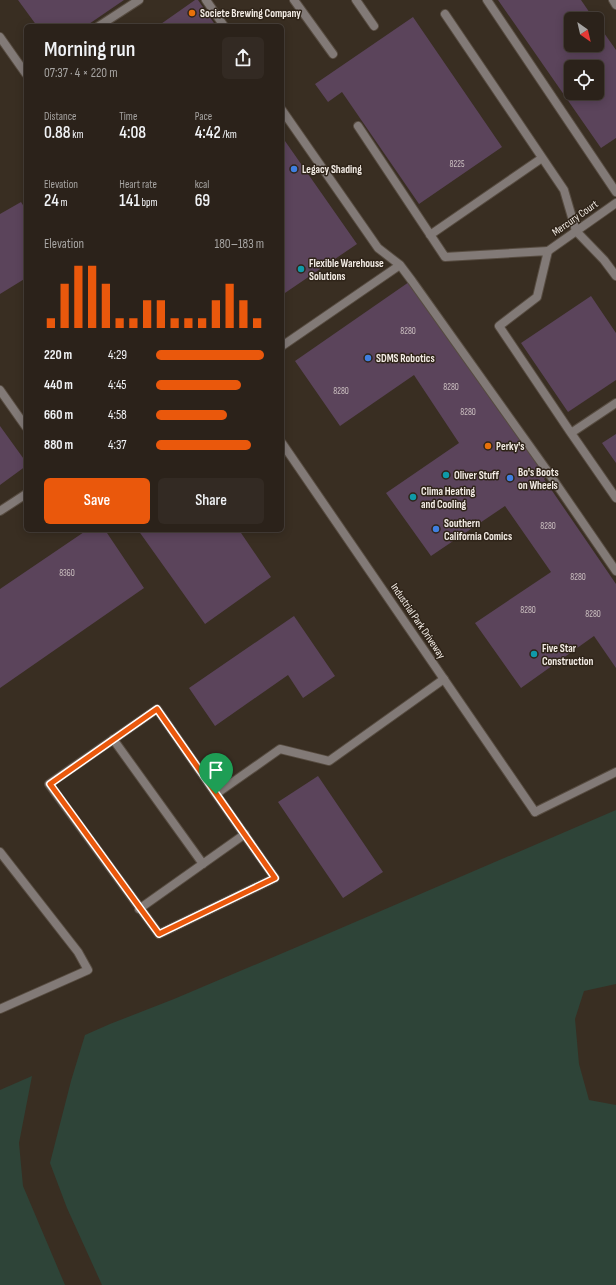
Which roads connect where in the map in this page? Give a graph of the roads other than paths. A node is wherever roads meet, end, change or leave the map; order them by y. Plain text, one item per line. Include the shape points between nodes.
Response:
1 (139, 0) edge
2 (206, 0) edge
3 (294, 0) edge
4 (356, 0) edge
5 (486, 0) edge
6 (613, 0) edge
7 (616, 4) edge
8 (445, 14) dead end
9 (102, 24) edge
10 (223, 24) edge
11 (374, 26) dead end
12 (0, 37) edge
13 (333, 54) dead end
14 (24, 71) edge
15 (284, 113) edge
16 (358, 126) dead end
17 (542, 158) junction
18 (616, 192) edge
19 (616, 202) edge
20 (576, 231) junction
21 (430, 235) junction
22 (548, 251) junction
23 (400, 265) junction
24 (616, 276) edge
25 (284, 345) edge
26 (0, 390) edge
27 (616, 403) edge
28 (24, 424) edge
29 (571, 434) junction
30 (284, 446) edge
31 (24, 495) edge
32 (616, 498) edge
33 (0, 511) edge
34 (616, 571) edge
35 (444, 679) junction
36 (113, 740) junction
37 (616, 772) edge
38 (216, 794) junction
39 (245, 834) junction
40 (0, 852) edge
41 (203, 864) junction
42 (139, 909) junction
43 (0, 1009) edge

1 - 9 street
2 - 10 street
3 - 13 street
4 - 11 street
5 - 18 street
6 - 7 street
8 - 17 street
12 - 14 street
15 - 23 street via 378,248
16 - 21 street
17 - 20 street via 564,190
17 - 21 street
19 - 20 street, Mercury Court
20 - 22 street, Mercury Court
20 - 24 street
21 - 22 street via 445,257
22 - 29 street via 537,297 499,326
23 - 25 street
23 - 34 street
26 - 28 street
27 - 29 street
29 - 32 street
30 - 35 street, Industrial Park Driveway
31 - 33 street
35 - 37 street, Industrial Park Driveway via 535,812
35 - 38 street via 329,761 280,749
36 - 38 street via 157,709
36 - 41 street
36 - 42 street via 50,784
38 - 39 street
39 - 41 street
39 - 42 street via 275,878 159,934
40 - 43 street via 78,952 88,970
41 - 42 street

